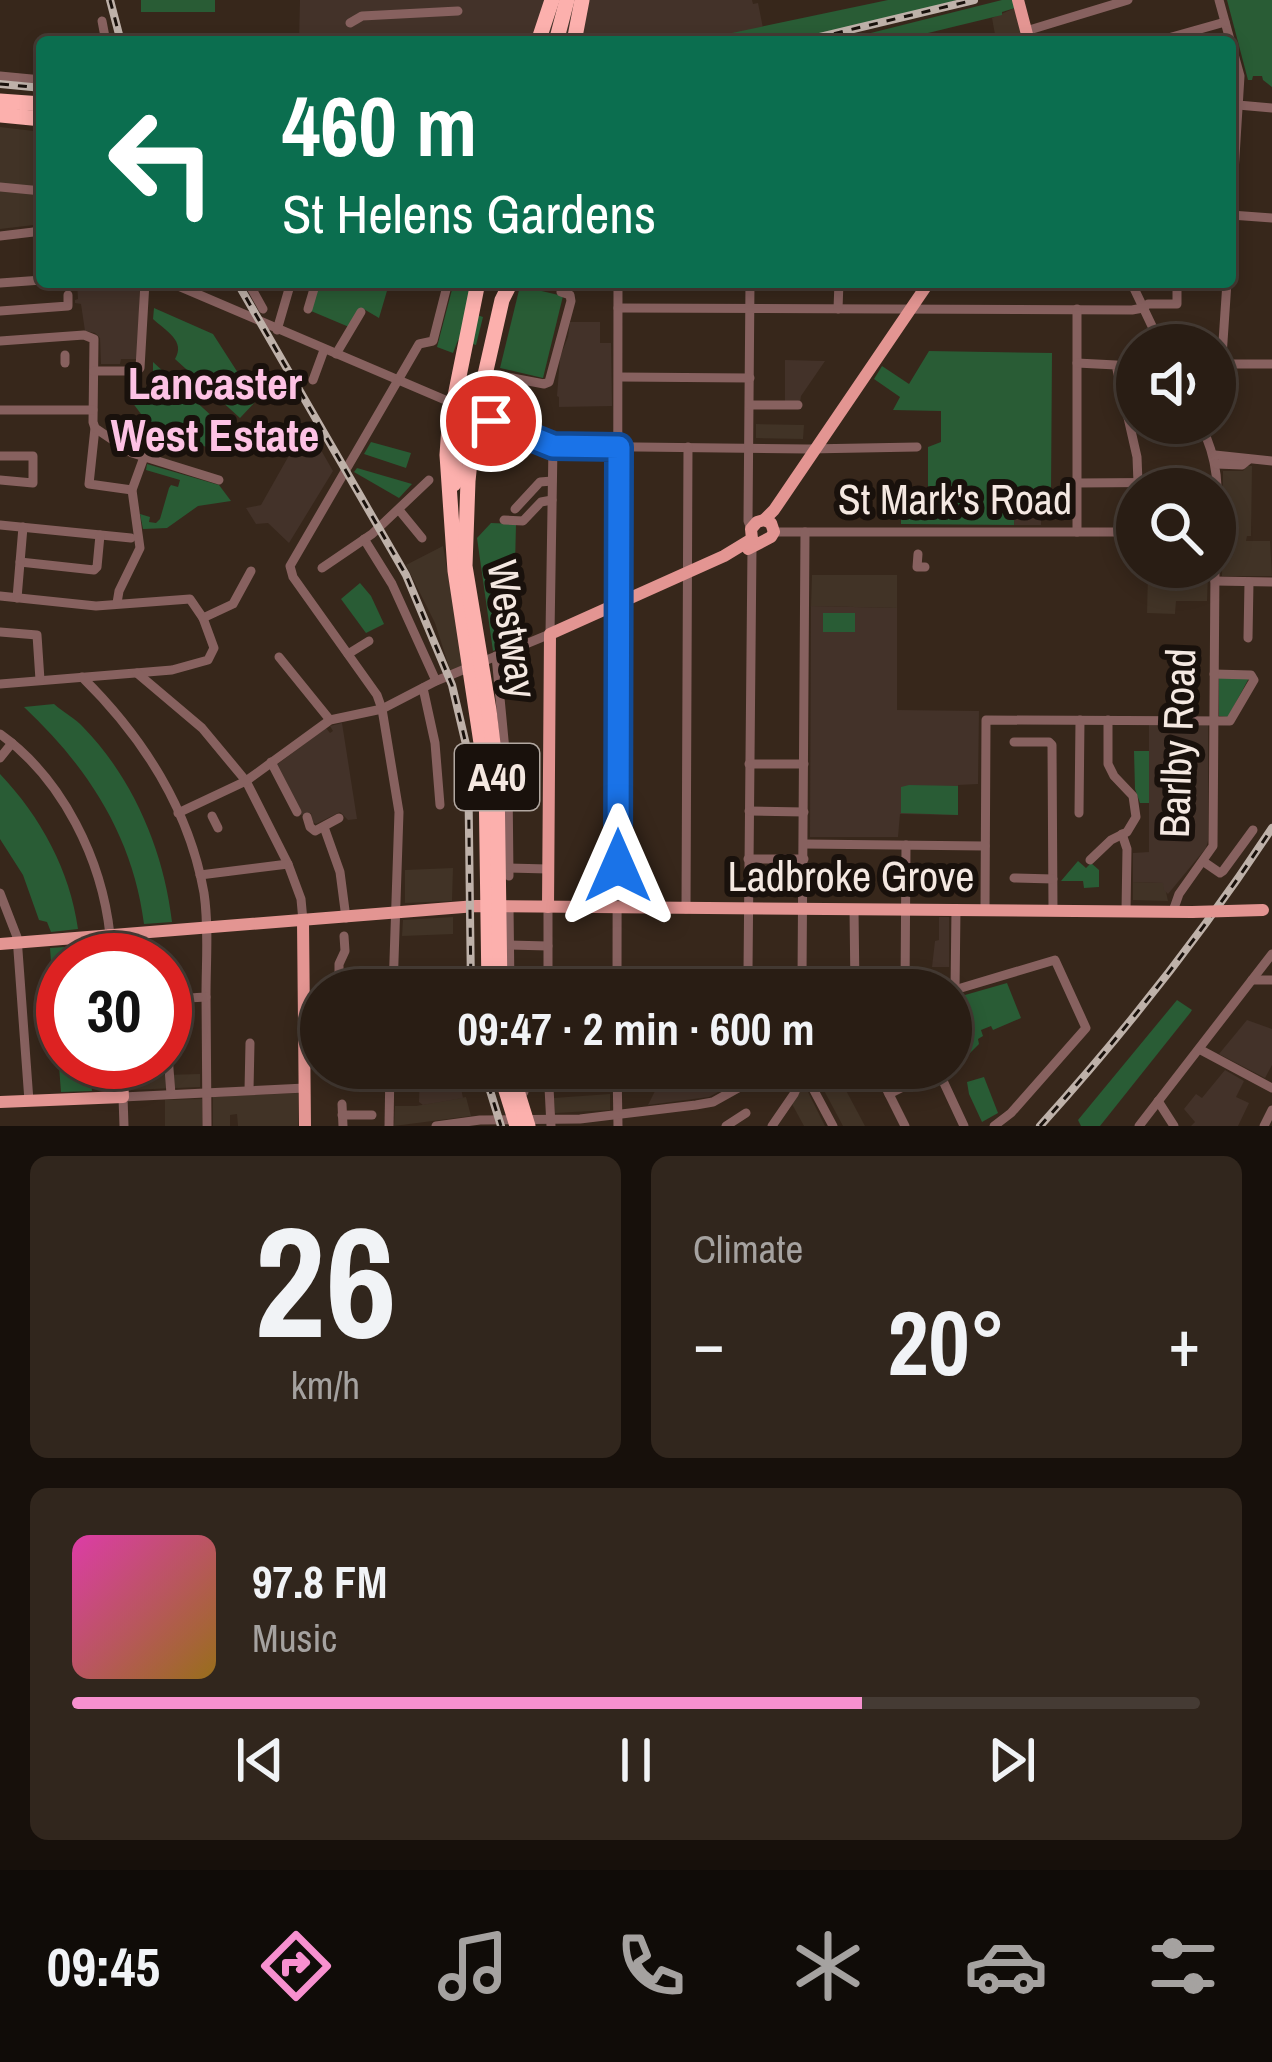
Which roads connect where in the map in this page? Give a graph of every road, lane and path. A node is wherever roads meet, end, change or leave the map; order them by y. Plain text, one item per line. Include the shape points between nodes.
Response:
1 (542, 0) edge
2 (554, 0) edge
3 (574, 0) edge
4 (1018, 0) edge
5 (1128, 0) edge
6 (1220, 0) edge
7 (458, 10) dead end
8 (102, 21) dead end
9 (1226, 22) junction
10 (350, 23) dead end
11 (105, 36) edge
12 (539, 36) edge
13 (540, 36) edge
14 (566, 36) edge
15 (1025, 36) edge
16 (1034, 36) edge
17 (1176, 36) edge
18 (1230, 36) edge
19 (1236, 61) edge
20 (0, 76) edge
21 (36, 79) edge
22 (1238, 106) junction
23 (1272, 108) edge
24 (0, 111) edge
25 (36, 114) edge
26 (1236, 127) edge
27 (0, 187) edge
28 (36, 190) edge
29 (1236, 215) edge
30 (1272, 218) edge
31 (36, 232) edge
32 (0, 236) edge
33 (36, 280) edge
34 (0, 283) edge
35 (146, 288) edge
36 (182, 288) edge
37 (251, 288) edge
38 (289, 288) edge
39 (314, 288) edge
40 (446, 288) edge
41 (477, 288) edge
42 (487, 288) edge
43 (496, 288) edge
44 (508, 288) edge
45 (618, 288) edge
46 (750, 288) edge
47 (838, 288) edge
48 (925, 288) edge
49 (1134, 288) edge
50 (1177, 288) edge
51 (1227, 288) edge
52 (561, 292) dead end
53 (68, 295) dead end
54 (618, 308) junction
55 (750, 308) junction
56 (838, 308) junction
57 (1143, 308) junction
58 (263, 309) dead end
59 (308, 309) dead end
60 (911, 309) junction
61 (1077, 309) junction
62 (0, 310) edge
63 (361, 312) dead end
64 (1151, 324) edge
65 (1224, 324) edge
66 (277, 330) junction
67 (0, 340) edge
68 (324, 350) junction
69 (336, 354) junction
70 (1077, 363) junction
71 (1236, 364) edge
72 (1272, 364) edge
73 (94, 371) junction
74 (619, 377) junction
75 (750, 378) junction
76 (313, 380) dead end
77 (398, 380) junction
78 (750, 405) junction
79 (798, 405) dead end
80 (0, 410) edge
81 (93, 410) junction
82 (482, 417) junction
83 (95, 428) junction
84 (1209, 444) edge
85 (553, 446) junction
86 (619, 447) junction
87 (688, 447) junction
88 (917, 447) dead end
89 (749, 448) junction
90 (817, 449) junction
91 (0, 456) edge
92 (143, 457) junction
93 (1215, 459) junction
94 (1272, 460) edge
95 (1137, 468) edge
96 (1215, 468) edge
97 (0, 480) edge
98 (219, 480) dead end
99 (429, 480) dead end
100 (552, 481) junction
101 (1077, 483) junction
102 (1116, 483) edge
103 (132, 490) junction
104 (552, 500) junction
105 (399, 509) junction
106 (515, 509) dead end
107 (504, 520) dead end
108 (0, 525) edge
109 (23, 527) junction
110 (759, 530) junction
111 (805, 532) junction
112 (1077, 532) junction
113 (1116, 532) edge
114 (100, 535) junction
115 (129, 536) dead end
116 (422, 538) dead end
117 (364, 539) junction
118 (918, 543) junction
119 (20, 562) junction
120 (925, 567) dead end
121 (322, 568) dead end
122 (460, 568) junction
123 (251, 571) dead end
124 (689, 572) junction
125 (1236, 582) edge
126 (1249, 582) junction
127 (1272, 582) edge
128 (243, 587) junction
129 (1215, 588) edge
130 (258, 590) dead end
131 (0, 596) edge
132 (17, 598) junction
133 (117, 603) junction
134 (619, 603) junction
135 (203, 618) junction
136 (0, 632) edge
137 (550, 634) junction
138 (1248, 638) dead end
139 (369, 640) dead end
140 (348, 654) junction
141 (496, 656) junction
142 (279, 657) dead end
143 (136, 673) junction
144 (1214, 674) junction
145 (82, 677) junction
146 (40, 680) junction
147 (436, 681) junction
148 (0, 683) edge
149 (423, 688) junction
150 (382, 709) junction
151 (330, 720) junction
152 (1080, 720) junction
153 (1108, 720) junction
154 (1214, 720) junction
155 (0, 734) edge
156 (1014, 742) dead end
157 (12, 743) junction
158 (0, 758) edge
159 (271, 762) junction
160 (749, 764) junction
161 (804, 764) junction
162 (246, 781) junction
163 (440, 805) dead end
164 (208, 808) junction
165 (749, 811) junction
166 (804, 812) junction
167 (178, 813) junction
168 (1079, 813) dead end
169 (339, 818) dead end
170 (324, 826) junction
171 (218, 828) dead end
172 (1253, 830) dead end
173 (1125, 833) junction
174 (804, 844) junction
175 (906, 845) junction
176 (985, 846) junction
177 (748, 859) junction
178 (804, 859) junction
179 (1090, 860) dead end
180 (1204, 862) junction
181 (288, 864) junction
182 (548, 869) junction
183 (200, 875) junction
184 (1014, 878) dead end
185 (1053, 879) junction
186 (0, 893) edge
187 (509, 906) junction
188 (548, 907) junction
189 (617, 909) junction
190 (686, 909) junction
191 (748, 909) junction
192 (804, 909) junction
193 (854, 909) junction
194 (906, 909) junction
195 (956, 909) junction
196 (985, 910) junction
197 (1053, 910) junction
198 (1126, 910) junction
199 (1272, 910) edge
200 (1173, 911) junction
201 (396, 914) junction
202 (303, 921) junction
203 (344, 925) junction
204 (207, 928) junction
205 (110, 933) edge
206 (138, 933) edge
207 (36, 941) edge
208 (17, 943) junction
209 (970, 943) dead end
210 (0, 944) edge
211 (955, 944) junction
212 (509, 945) junction
213 (548, 946) junction
214 (1272, 954) edge
215 (305, 969) edge
216 (339, 969) edge
217 (394, 969) edge
218 (489, 969) edge
219 (500, 969) edge
220 (509, 969) edge
221 (548, 969) edge
222 (617, 969) edge
223 (750, 969) edge
224 (802, 969) edge
225 (855, 969) edge
226 (905, 969) edge
227 (954, 969) edge
228 (1252, 980) junction
229 (1272, 980) edge
230 (972, 985) edge
231 (192, 996) edge
232 (206, 997) junction
233 (250, 1043) dead end
234 (1199, 1049) junction
235 (300, 1088) edge
236 (1272, 1088) edge
237 (123, 1089) edge
238 (171, 1089) edge
239 (305, 1089) edge
240 (390, 1089) edge
241 (506, 1089) edge
242 (521, 1089) edge
243 (549, 1089) edge
244 (617, 1089) edge
245 (736, 1089) edge
246 (793, 1089) edge
247 (813, 1089) edge
248 (886, 1089) edge
249 (899, 1089) edge
250 (946, 1089) edge
251 (249, 1090) junction
252 (207, 1093) junction
253 (171, 1094) junction
254 (889, 1094) junction
255 (124, 1097) junction
256 (29, 1101) junction
257 (1158, 1101) junction
258 (0, 1102) edge
259 (1272, 1110) edge
260 (746, 1113) dead end
261 (372, 1114) dead end
262 (342, 1115) edge
263 (618, 1121) edge
264 (532, 1123) edge
265 (551, 1123) edge
266 (443, 1125) edge
267 (124, 1126) edge
268 (207, 1126) edge
269 (304, 1126) edge
270 (389, 1126) edge
271 (517, 1126) edge
272 (726, 1126) edge
273 (772, 1126) edge
274 (833, 1126) edge
275 (905, 1126) edge
276 (964, 1126) edge
277 (994, 1126) edge
278 (1139, 1126) edge
279 (1174, 1126) edge
280 (1264, 1126) edge

1 - 12 highway
2 - 13 highway
3 - 14 highway
4 - 15 main road
5 - 16 street
6 - 9 street
7 - 10 street
8 - 11 street
9 - 17 street
9 - 18 street
19 - 22 street
20 - 21 street
22 - 23 street
22 - 26 street
24 - 25 highway
27 - 28 street
29 - 30 street
31 - 32 street
33 - 34 street
35 - 73 street via 140,368
36 - 66 street
37 - 58 street
38 - 66 street
39 - 59 street
40 - 77 street via 433,341 419,344
41 - 122 highway, A40, bridge via 447,455
42 - 122 highway, Westway / A40, bridge via 457,429
43 - 122 highway, Westway / A40, bridge via 465,431
44 - 122 highway, A40, bridge via 474,423
45 - 54 street
46 - 55 street
47 - 56 street
48 - 60 main road
49 - 57 street
50 - 57 street via 1177,304
51 - 65 street
52 - 82 street via 571,301 549,382 502,376
53 - 62 street via 68,306
54 - 55 street
54 - 74 street
55 - 56 street
55 - 75 street
56 - 60 street
57 - 61 street
57 - 64 street
60 - 61 street
60 - 90 main road
61 - 70 street
63 - 69 street
66 - 68 street
67 - 73 street via 64,349 92,337
68 - 69 street
68 - 76 street
69 - 77 street
70 - 95 street via 1116,365
70 - 101 street
71 - 72 street
73 - 81 street
74 - 75 street
74 - 86 street
75 - 78 street
77 - 82 street
77 - 140 street via 290,566
78 - 79 street
78 - 89 street
80 - 81 street
81 - 83 street
82 - 85 street
83 - 92 street
83 - 103 street via 88,484
84 - 93 street
85 - 86 street
85 - 100 street
86 - 87 street
86 - 134 street
87 - 89 street
87 - 124 street
88 - 90 street
89 - 90 street
89 - 110 street
90 - 110 main road
91 - 97 street via 33,456 32,483
92 - 98 street
92 - 103 street
93 - 94 street
93 - 96 street
99 - 105 street
100 - 104 street
100 - 106 street via 540,482
101 - 102 street
101 - 112 street
103 - 133 street via 140,548
104 - 107 street via 523,521
104 - 137 street
105 - 116 street
105 - 117 street
108 - 109 street
109 - 114 street
109 - 119 street
110 - 111 street, St Mark's Road
110 - 124 main road
110 - 160 street via 750,567
111 - 118 street, St Mark's Road
111 - 161 street
112 - 113 street, St Mark's Road
112 - 118 street, St Mark's Road
114 - 115 street
114 - 119 street via 94,570
117 - 121 street
117 - 147 street
118 - 120 street via 916,567
119 - 132 street
122 - 218 highway, Westway / A40, bridge via 486,776
122 - 219 highway, Westway / A40, bridge via 497,778
123 - 128 street
124 - 134 main road
124 - 190 street
125 - 126 street
126 - 127 street
126 - 138 street
128 - 130 street
128 - 135 street via 233,604
129 - 144 street, Barlby Road
131 - 132 street
132 - 133 street
133 - 135 street via 190,599
134 - 137 main road
134 - 189 street
135 - 143 street via 213,643 208,660
136 - 146 street via 37,634
137 - 141 street
137 - 182 main road
139 - 140 street
140 - 150 street
141 - 147 street
141 - 182 street via 508,872
142 - 151 street
143 - 145 street
143 - 162 street via 202,728
144 - 154 street, Barlby Road
144 - 154 street via 1254,680 1230,721
145 - 146 street
145 - 167 street via 140,742
146 - 148 street
147 - 149 street
149 - 150 street
149 - 163 street
150 - 151 street
150 - 201 street via 400,812
151 - 159 street
152 - 153 street
152 - 168 street
152 - 176 street via 985,723
153 - 154 street
153 - 173 street via 1108,764 1136,808
154 - 180 street, Barlby Road via 1214,845
155 - 157 street
156 - 185 street via 1052,745
157 - 158 street
157 - 205 street via 54,790 86,844
159 - 162 street
159 - 170 street via 312,830
160 - 161 street
160 - 165 street
161 - 166 street
162 - 164 street
162 - 181 street
164 - 167 street
164 - 171 street
165 - 166 street
165 - 177 street
166 - 174 street
167 - 183 street
169 - 170 street
170 - 203 street via 343,884
172 - 180 street via 1223,872
173 - 179 street
173 - 198 street
174 - 175 street
174 - 178 street
175 - 176 street
175 - 194 street
176 - 196 street
177 - 178 street
177 - 191 street
178 - 192 street
180 - 200 street, Barlby Road
181 - 183 street
181 - 202 street
182 - 188 main road
183 - 204 street
184 - 185 street
185 - 197 street
186 - 208 street
187 - 188 main road, Ladbroke Grove
187 - 201 main road, Ladbroke Grove
187 - 212 street
188 - 189 main road, Ladbroke Grove
188 - 213 street
189 - 190 main road, Ladbroke Grove
189 - 222 street
190 - 191 main road, Ladbroke Grove
191 - 192 main road, Ladbroke Grove
191 - 223 street
192 - 193 main road, Ladbroke Grove
192 - 224 street
193 - 194 main road, Ladbroke Grove
193 - 225 street
194 - 195 main road, Ladbroke Grove
194 - 226 street
195 - 196 main road, Ladbroke Grove
195 - 211 street
196 - 197 main road, Ladbroke Grove
197 - 198 main road, Ladbroke Grove
198 - 200 main road, Ladbroke Grove
199 - 200 main road, Ladbroke Grove, bridge
201 - 203 main road, Ladbroke Grove
201 - 217 street
202 - 203 main road, Ladbroke Grove
202 - 204 main road, Ladbroke Grove
202 - 215 main road
203 - 216 street
204 - 206 main road, Ladbroke Grove
204 - 232 street
207 - 208 main road, Ladbroke Grove
208 - 210 main road, Ladbroke Grove
208 - 256 street
209 - 211 street
211 - 227 street
212 - 213 street
212 - 220 street
213 - 221 street
214 - 228 street
228 - 229 street
228 - 234 street
230 - 277 street via 1055,960 1086,1028
231 - 232 street
232 - 252 street
233 - 251 street
234 - 236 street
234 - 257 street
235 - 251 street
237 - 255 main road
238 - 253 street
239 - 269 main road
240 - 270 street
241 - 271 highway, bridge
242 - 264 highway, bridge
243 - 265 street
244 - 263 street
245 - 263 street via 713,1102
246 - 273 street
247 - 274 street
248 - 254 street
249 - 254 street
250 - 276 street
251 - 252 street
252 - 253 street
252 - 268 street
253 - 255 street
254 - 275 street
255 - 256 main road
255 - 267 street
256 - 258 main road
257 - 278 street
257 - 279 street
259 - 280 street
260 - 272 street
261 - 262 street
263 - 265 street
264 - 265 street
264 - 266 street

